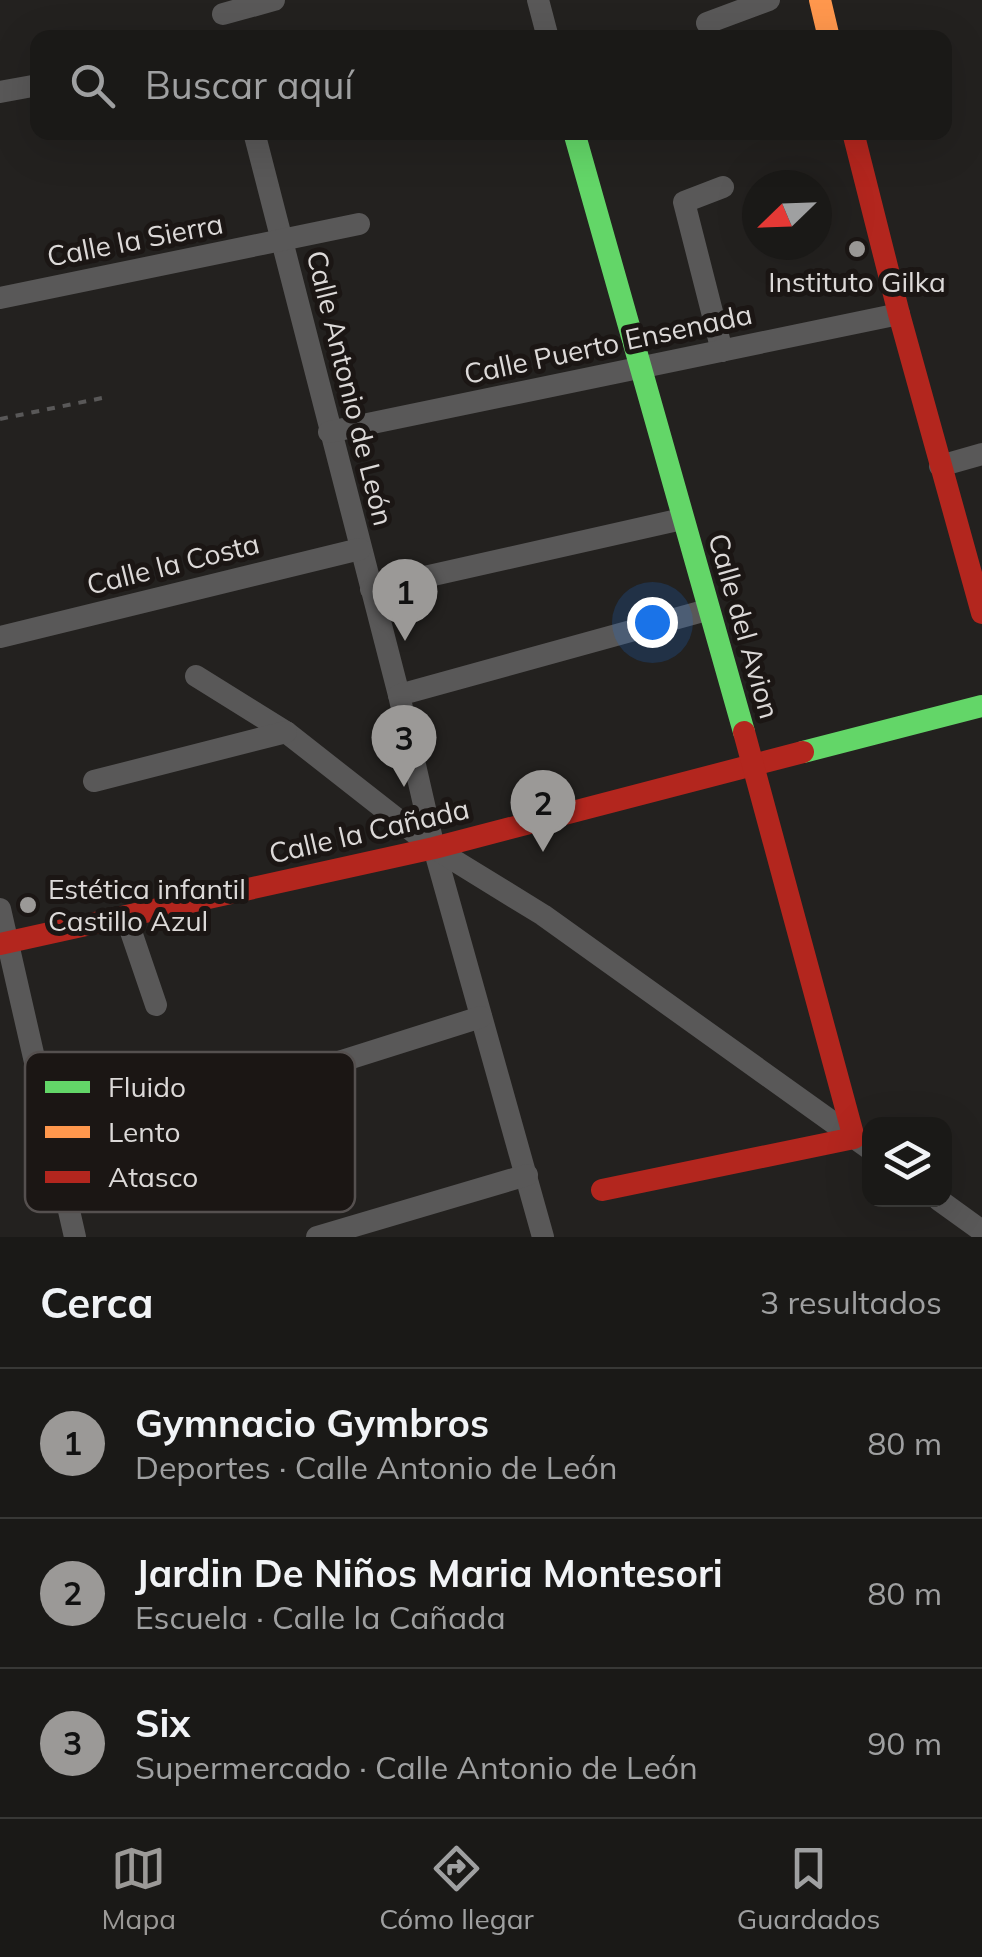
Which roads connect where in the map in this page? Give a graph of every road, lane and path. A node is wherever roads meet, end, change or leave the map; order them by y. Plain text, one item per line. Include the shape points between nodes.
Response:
1 (274, 0) edge
2 (538, 0) edge
3 (769, 0) edge
4 (820, 0) edge
5 (221, 7) edge
6 (708, 22) dead end
7 (546, 30) edge
8 (827, 30) edge
9 (30, 86) edge
10 (0, 92) edge
11 (256, 140) edge
12 (576, 140) edge
13 (855, 140) edge
14 (723, 186) dead end
15 (360, 224) dead end
16 (282, 242) junction
17 (0, 298) edge
18 (899, 314) junction
19 (722, 351) junction
20 (638, 367) junction
21 (108, 397) dead end
22 (0, 419) edge
23 (329, 432) junction
24 (982, 454) edge
25 (940, 466) junction
26 (682, 519) junction
27 (360, 549) junction
28 (975, 564) edge
29 (371, 590) junction
30 (707, 610) junction
31 (982, 613) edge
32 (0, 636) edge
33 (196, 676) dead end
34 (399, 696) junction
35 (982, 706) edge
36 (286, 732) junction
37 (753, 765) junction
38 (94, 781) dead end
39 (434, 848) junction
40 (0, 909) edge
41 (126, 916) junction
42 (4, 944) edge
43 (156, 1005) dead end
44 (481, 1018) junction
45 (31, 1052) edge
46 (355, 1058) edge
47 (862, 1144) edge
48 (526, 1175) junction
49 (602, 1190) dead end
50 (949, 1207) edge
51 (70, 1212) edge
52 (982, 1230) edge
53 (76, 1237) edge
54 (317, 1237) edge
55 (543, 1237) edge

1 - 5 street
2 - 7 street
3 - 6 street
4 - 8 street
9 - 10 street
11 - 16 street, Calle Antonio de León
12 - 20 street, Calle del Avion
13 - 18 street
14 - 19 street via 684,202
15 - 16 street, Calle la Sierra
16 - 17 street, Calle la Sierra
16 - 23 street, Calle Antonio de León
18 - 19 street, Calle Puerto Ensenada
18 - 25 street
19 - 20 street, Calle Puerto Ensenada
20 - 23 street, Calle Puerto Ensenada
20 - 26 street, Calle del Avion
21 - 22 path
23 - 27 street, Calle Antonio de León
24 - 25 street
25 - 28 street
26 - 29 street
26 - 30 street, Calle del Avion
27 - 29 street, Calle Antonio de León
27 - 32 street, Calle la Costa
28 - 31 street
29 - 34 street, Calle Antonio de León
30 - 34 street
30 - 37 street, Calle del Avion
33 - 36 street
34 - 39 street, Calle Antonio de León
35 - 37 street, Calle la Cañada
36 - 38 street
36 - 39 street
37 - 39 street, Calle la Cañada
37 - 47 street, Calle del Avion
39 - 41 street, Calle la Cañada
39 - 44 street, Calle Antonio de León
39 - 47 street via 542,915
40 - 42 street
41 - 42 street, Calle la Cañada
41 - 43 street
42 - 45 street
44 - 46 street
44 - 48 street, Calle Antonio de León
47 - 49 street
48 - 54 street
48 - 55 street, Calle Antonio de León
50 - 52 street
51 - 53 street

